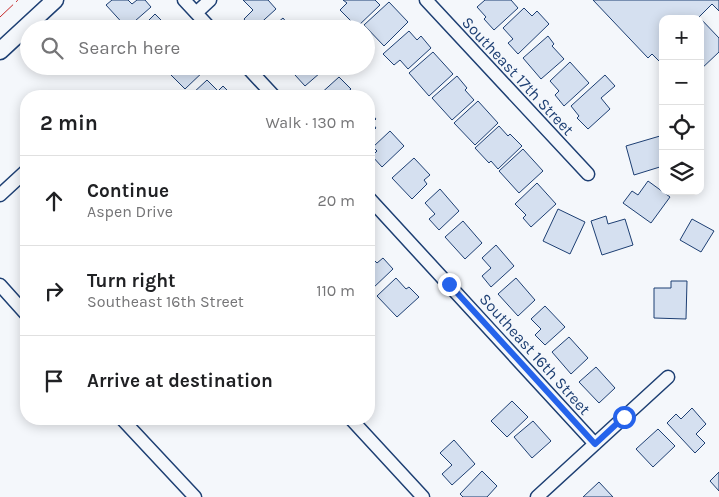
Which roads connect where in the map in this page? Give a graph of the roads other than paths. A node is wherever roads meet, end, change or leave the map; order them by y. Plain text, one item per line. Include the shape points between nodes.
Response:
1 (55, 0) edge
2 (184, 0) edge
3 (210, 0) edge
4 (426, 0) edge
5 (196, 13) junction
6 (33, 20) edge
7 (203, 20) edge
8 (20, 32) edge
9 (0, 51) edge
10 (254, 75) edge
11 (268, 90) edge
12 (588, 174) dead end
13 (20, 177) edge
14 (0, 195) edge
15 (375, 205) edge
16 (0, 285) edge
17 (20, 307) edge
18 (668, 377) dead end
19 (128, 425) edge
20 (357, 425) edge
21 (595, 444) junction
22 (195, 497) edge
23 (424, 497) edge
24 (537, 497) edge

1 - 6 street
2 - 5 street
3 - 5 street
4 - 12 street, Southeast 17th Street
5 - 7 street
8 - 9 street
10 - 11 street
13 - 14 street
15 - 21 street, Southeast 16th Street
16 - 17 street
18 - 21 street
19 - 22 street
20 - 23 street
21 - 24 street

